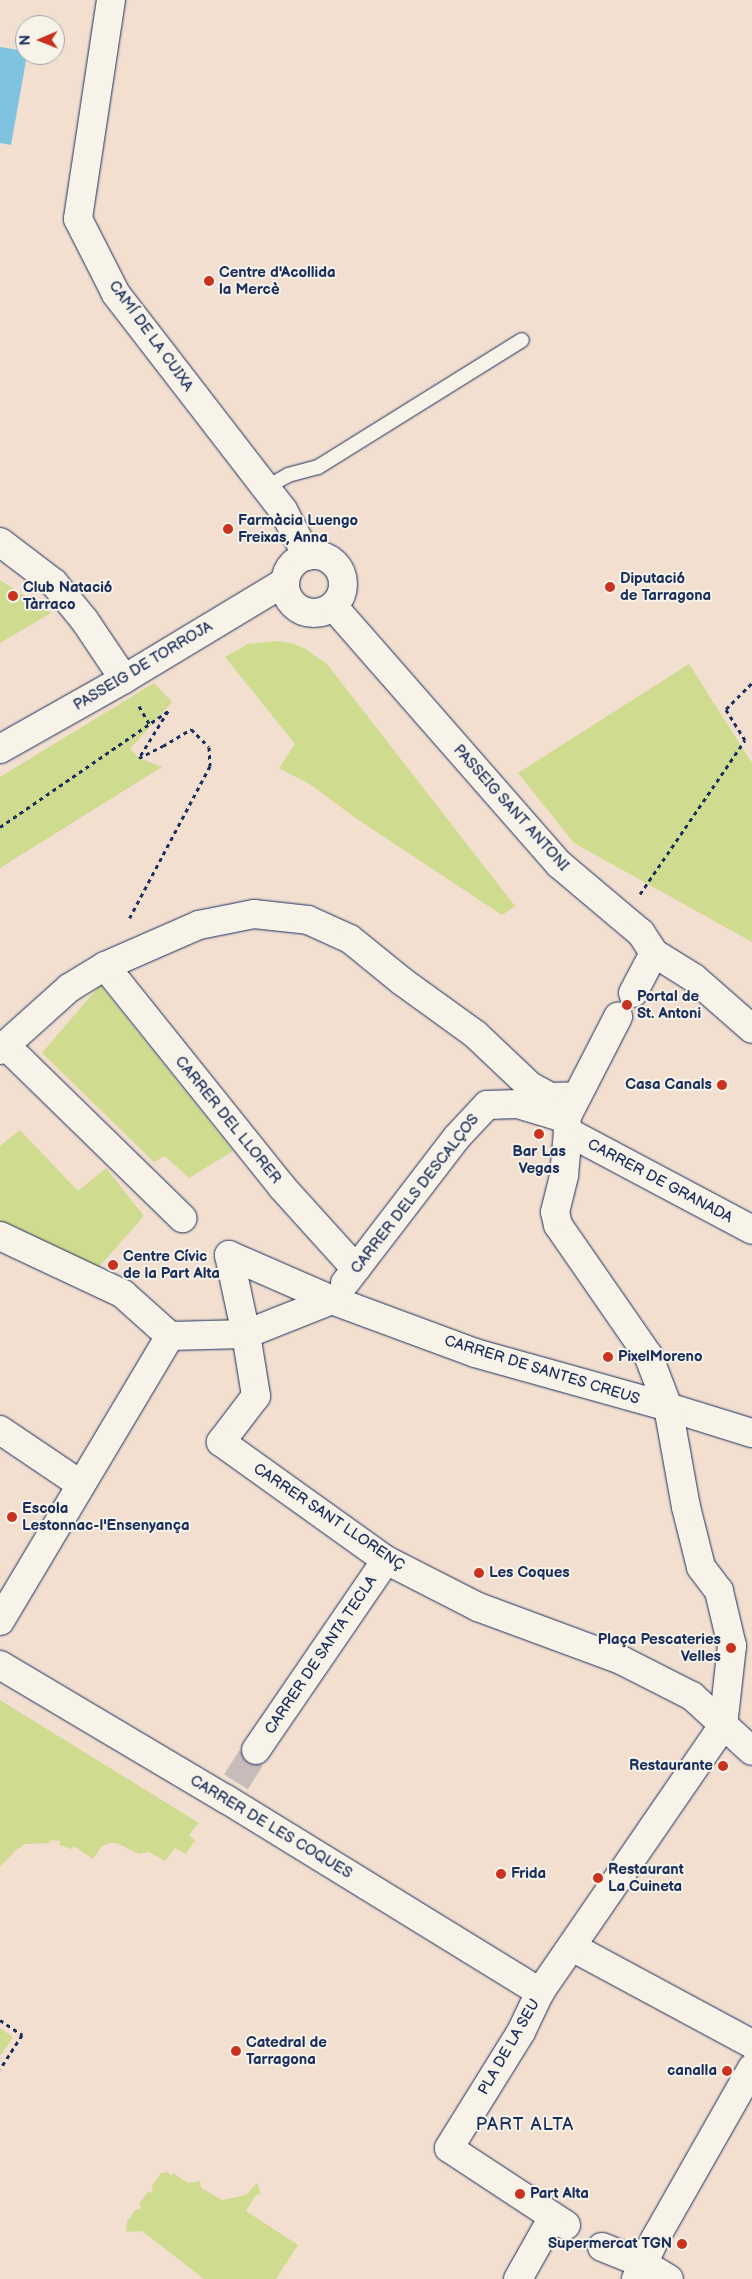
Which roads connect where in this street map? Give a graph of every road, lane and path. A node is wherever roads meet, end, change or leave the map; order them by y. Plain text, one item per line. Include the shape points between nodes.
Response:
1 (112, 0) edge
2 (522, 340) dead end
3 (265, 488) junction
4 (0, 542) edge
5 (307, 556) junction
6 (285, 582) junction
7 (333, 606) junction
8 (124, 679) junction
9 (752, 683) edge
10 (0, 749) edge
11 (0, 827) edge
12 (623, 918) junction
13 (128, 922) dead end
14 (654, 954) junction
15 (105, 966) junction
16 (633, 993) dead end
17 (618, 1017) dead end
18 (752, 1029) edge
19 (2, 1048) edge
20 (570, 1116) junction
21 (182, 1218) dead end
22 (752, 1230) edge
23 (0, 1236) edge
24 (356, 1269) junction
25 (332, 1300) junction
26 (246, 1334) junction
27 (170, 1336) junction
28 (668, 1407) junction
29 (0, 1430) edge
30 (752, 1433) edge
31 (80, 1484) junction
32 (386, 1560) junction
33 (0, 1622) edge
34 (0, 1665) edge
35 (724, 1726) junction
36 (256, 1750) tunnel mouth
37 (752, 1751) edge
38 (572, 1947) junction
39 (540, 1992) junction
40 (0, 2020) edge
41 (752, 2044) edge
42 (752, 2068) edge
43 (0, 2069) edge
44 (602, 2247) dead end
45 (523, 2271) edge
46 (640, 2272) edge
47 (669, 2279) edge

1 - 3 street, CAMÍ DE LA CUIXA via 78,219 116,294
2 - 3 lane via 318,467 288,474
3 - 5 street, CAMÍ DE LA CUIXA via 282,510
4 - 8 street via 54,583 85,621
5 - 6 street via 293,564
5 - 7 street via 330,559 341,573 342,593
6 - 7 street via 290,601 299,609 319,613
6 - 8 street, PASSEIG DE TORROJA
7 - 12 street, PASSEIG SANT ANTONI via 559,864
8 - 10 street, PASSEIG DE TORROJA
9 - 12 path via 726,708 745,740
11 - 13 path via 168,711 139,758 191,729 209,747 210,766
12 - 14 street, PASSEIG SANT ANTONI via 641,933
14 - 16 street
14 - 18 street, PASSEIG SANT ANTONI via 694,978
15 - 19 street via 69,988
15 - 20 street via 199,925 254,914 308,920 350,939 475,1034 530,1086 551,1097
15 - 24 street, CARRER DEL LLORER via 282,1187
17 - 20 street
19 - 21 street
20 - 22 street, CARRER DE GRANADA
20 - 24 street, CARRER DELS DESCALÇOS via 518,1104 487,1105 457,1137
20 - 28 street via 564,1175 555,1212 558,1225 648,1355
23 - 27 street via 123,1294
24 - 25 street, CARRER DELS DESCALÇOS
25 - 26 street
25 - 26 street, CARRER DE SANTES CREUS via 229,1255
25 - 28 street, CARRER DE SANTES CREUS via 475,1354
26 - 27 street
26 - 32 street, CARRER SANT LLORENÇ via 256,1396 221,1442
27 - 31 street
28 - 30 street, CARRER DE SANTES CREUS
28 - 35 street via 686,1507 701,1567 720,1591 727,1617 732,1646
29 - 31 street
31 - 33 street
32 - 35 street, CARRER SANT LLORENÇ via 478,1607 620,1660 692,1696
32 - 36 street, CARRER DE SANTA TECLA
34 - 39 street, CARRER DE LES COQUES via 231,1790
35 - 37 street, CARRER SANT LLORENÇ
35 - 38 street
38 - 39 street
38 - 41 street
39 - 45 street, PLA DE LA SEU via 521,2032 449,2148 559,2221
40 - 43 path via 22,2035
42 - 46 street
44 - 46 street
46 - 47 street

